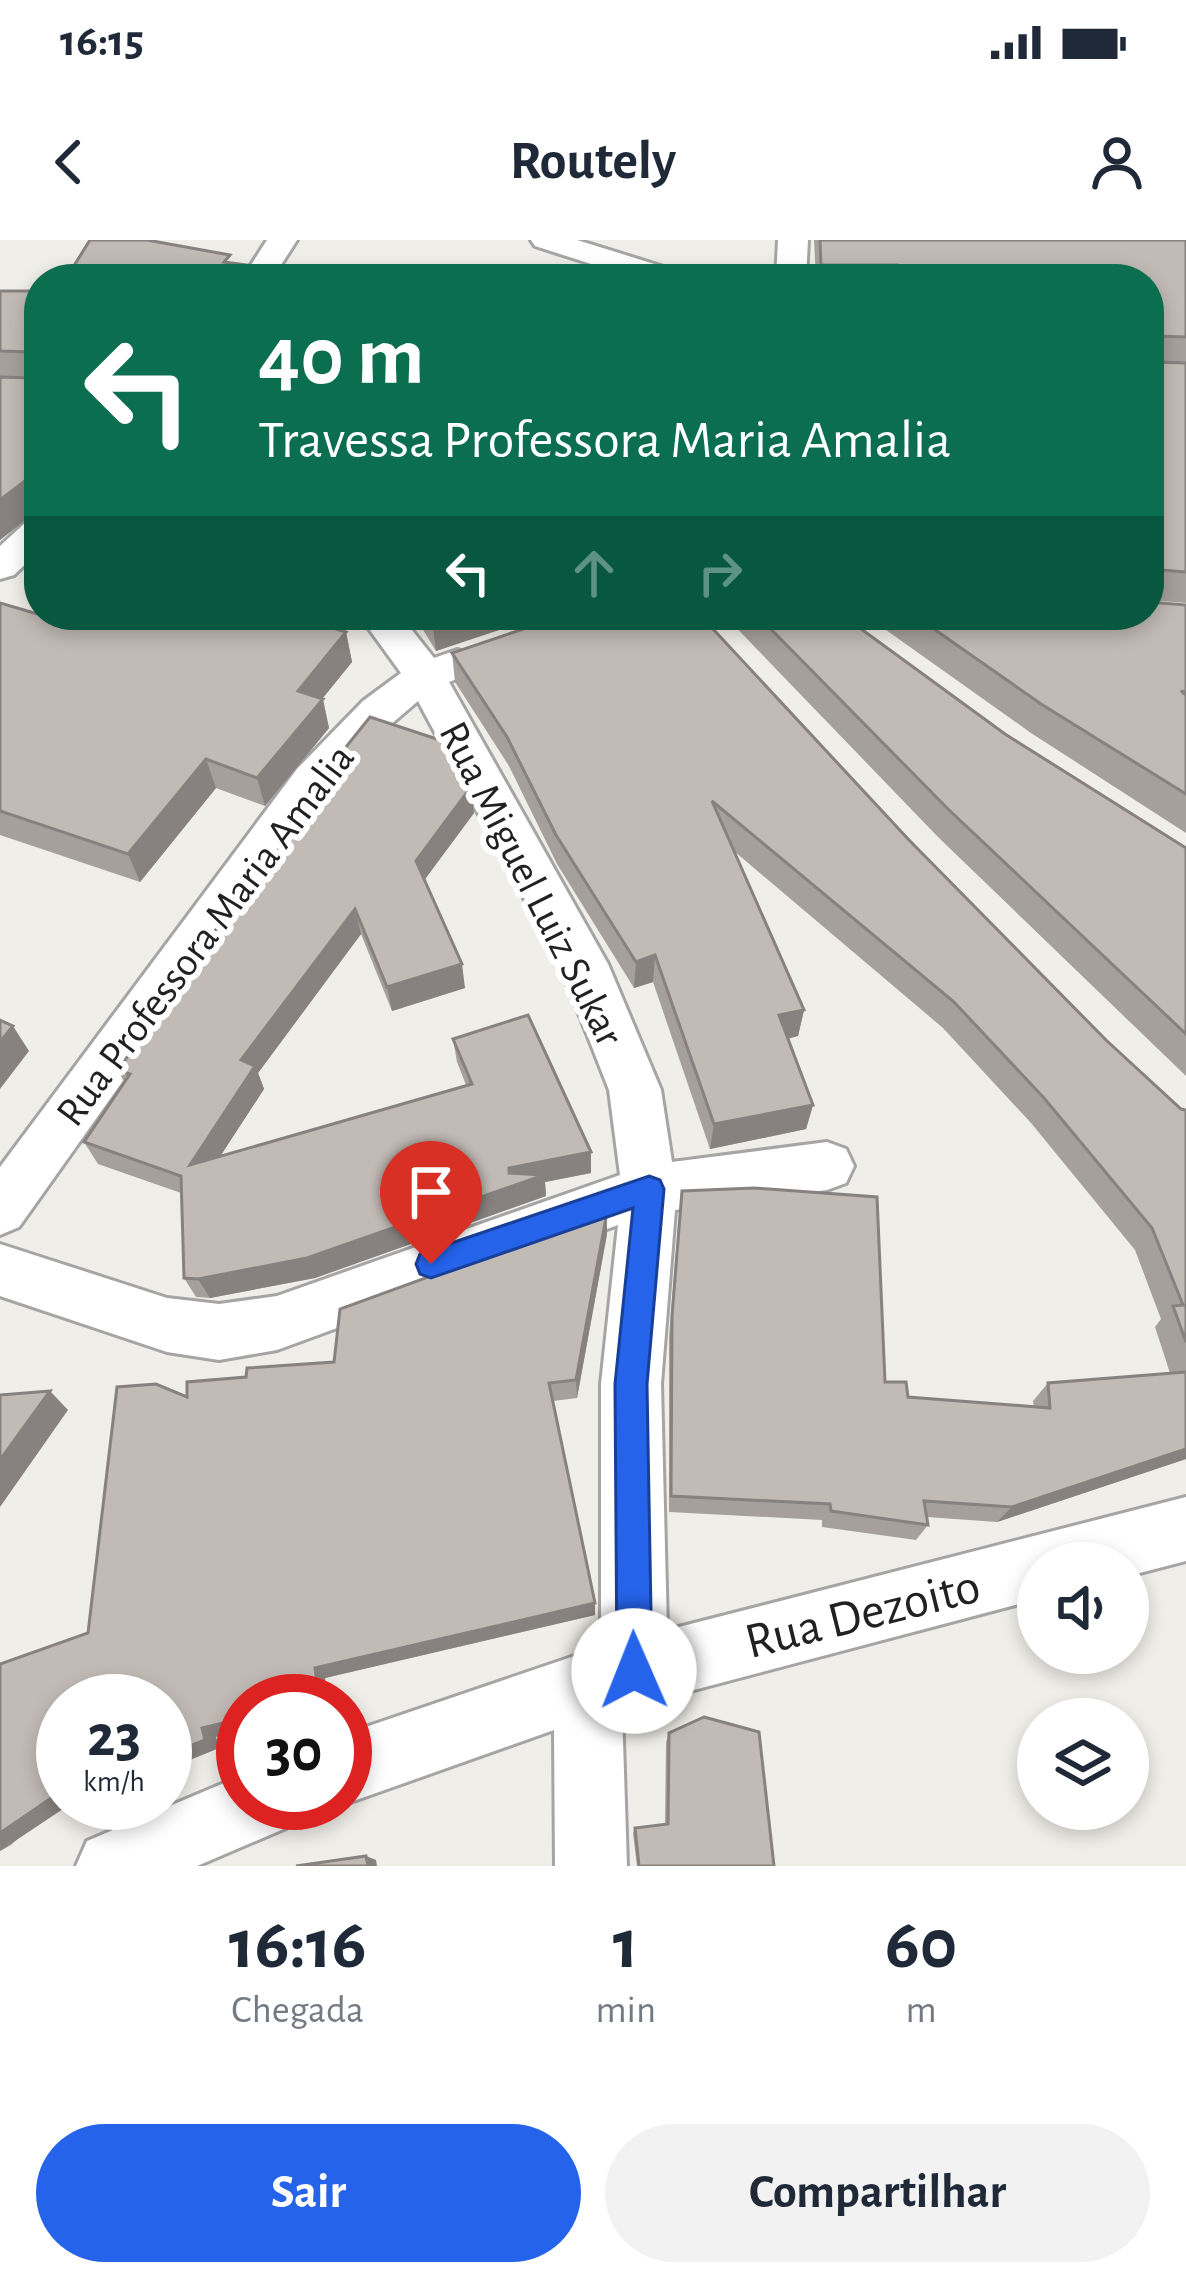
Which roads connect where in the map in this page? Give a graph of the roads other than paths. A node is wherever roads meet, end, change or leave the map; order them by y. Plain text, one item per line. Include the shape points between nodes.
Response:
1 (546, 240) edge
2 (622, 264) edge
3 (390, 630) edge
4 (488, 653) edge
5 (424, 674) junction
6 (827, 1166) dead end
7 (649, 1189) junction
8 (0, 1210) edge
9 (0, 1270) edge
10 (1186, 1529) edge
11 (1136, 1542) edge
12 (1017, 1572) edge
13 (611, 1677) junction
14 (372, 1760) edge
15 (216, 1822) edge
16 (112, 1866) edge
17 (591, 1866) edge

1 - 2 street
3 - 5 street, Rua Miguel Luiz Sukar
4 - 5 street, Rua Professora Maria Amalia
5 - 7 street, Rua Miguel Luiz Sukar via 614,1030 635,1090
5 - 8 street, Rua Professora Maria Amalia via 364,721 313,780
6 - 7 street
7 - 9 street via 277,1323 219,1332 130,1314
7 - 13 street, Rua Miguel Luiz Sukar
10 - 11 street
12 - 13 street, Rua Dezoito
13 - 14 street, Rua Dezoito
13 - 17 street, Rua Miguel Luiz Sukar
15 - 16 street

